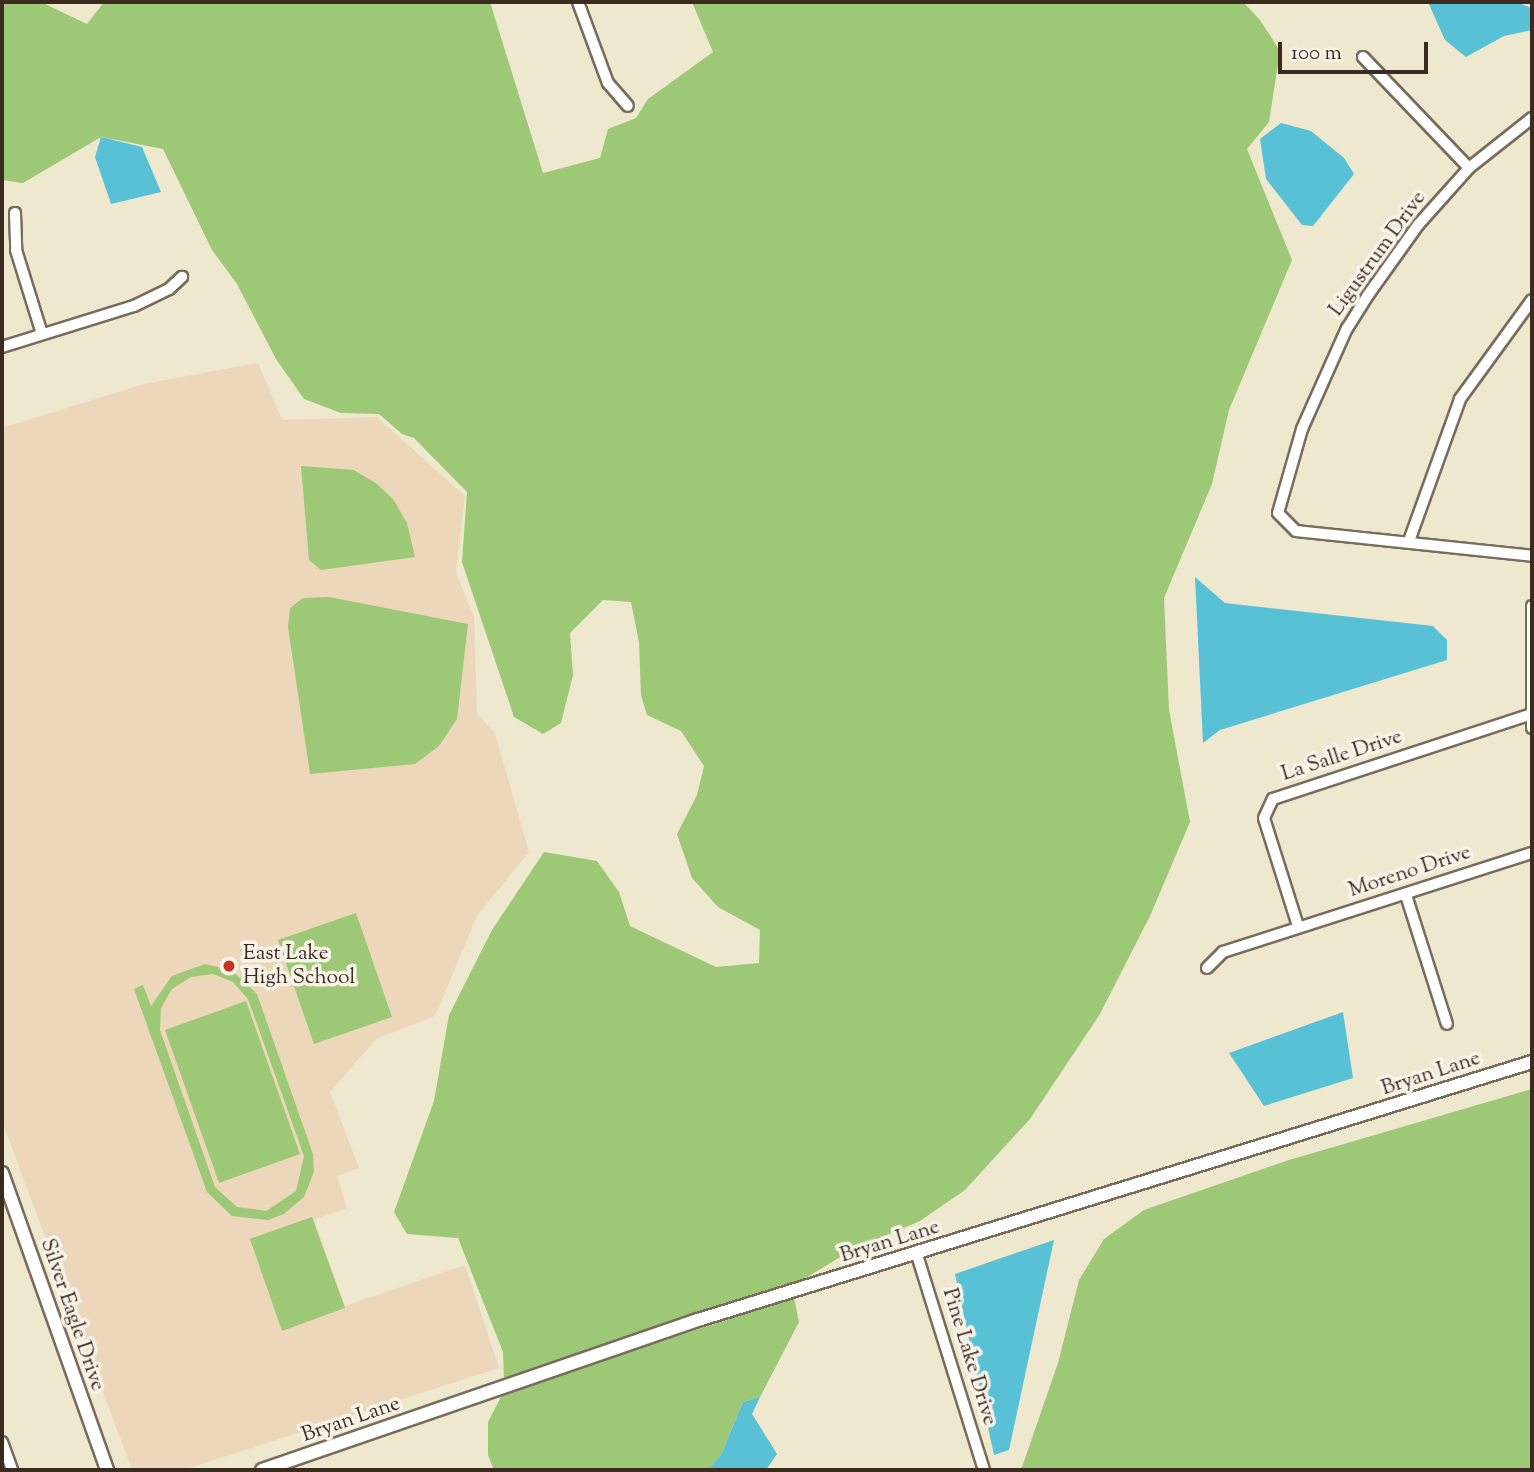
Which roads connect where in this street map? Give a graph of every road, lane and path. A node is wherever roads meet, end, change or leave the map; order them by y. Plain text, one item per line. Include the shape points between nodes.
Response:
1 (578, 2) edge
2 (1363, 57) dead end
3 (628, 106) dead end
4 (1532, 118) edge
5 (1469, 168) junction
6 (15, 213) dead end
7 (182, 277) dead end
8 (1532, 300) edge
9 (42, 334) junction
10 (2, 347) edge
11 (1409, 541) junction
12 (1532, 556) edge
13 (1532, 606) edge
14 (1530, 715) junction
15 (1532, 728) edge
16 (1532, 853) edge
17 (1406, 895) junction
18 (1298, 926) junction
19 (1207, 968) dead end
20 (1447, 1024) dead end
21 (1532, 1062) edge
22 (2, 1173) edge
23 (917, 1255) junction
24 (2, 1442) edge
25 (296, 1465) edge
26 (12, 1470) edge
27 (107, 1470) edge
28 (262, 1470) edge
29 (984, 1470) edge

1 - 3 street via 608,83
2 - 5 street
4 - 5 street, Ligustrum Drive
5 - 11 street, Ligustrum Drive via 1418,225 1347,328 1302,429 1278,513 1296,531
6 - 9 street via 16,250
7 - 9 street via 169,289 134,306
8 - 11 street via 1460,399
9 - 10 street
11 - 12 street, Ligustrum Drive
13 - 14 street
14 - 15 street
14 - 18 street, La Salle Drive via 1273,799 1264,818
16 - 17 street, Moreno Drive
17 - 18 street, Moreno Drive
17 - 20 street
18 - 19 street via 1223,952
21 - 23 street, Bryan Lane
22 - 27 street, Silver Eagle Drive
23 - 25 street, Bryan Lane via 686,1324
23 - 29 street, Pine Lake Drive
24 - 26 street
25 - 28 street, Bryan Lane

